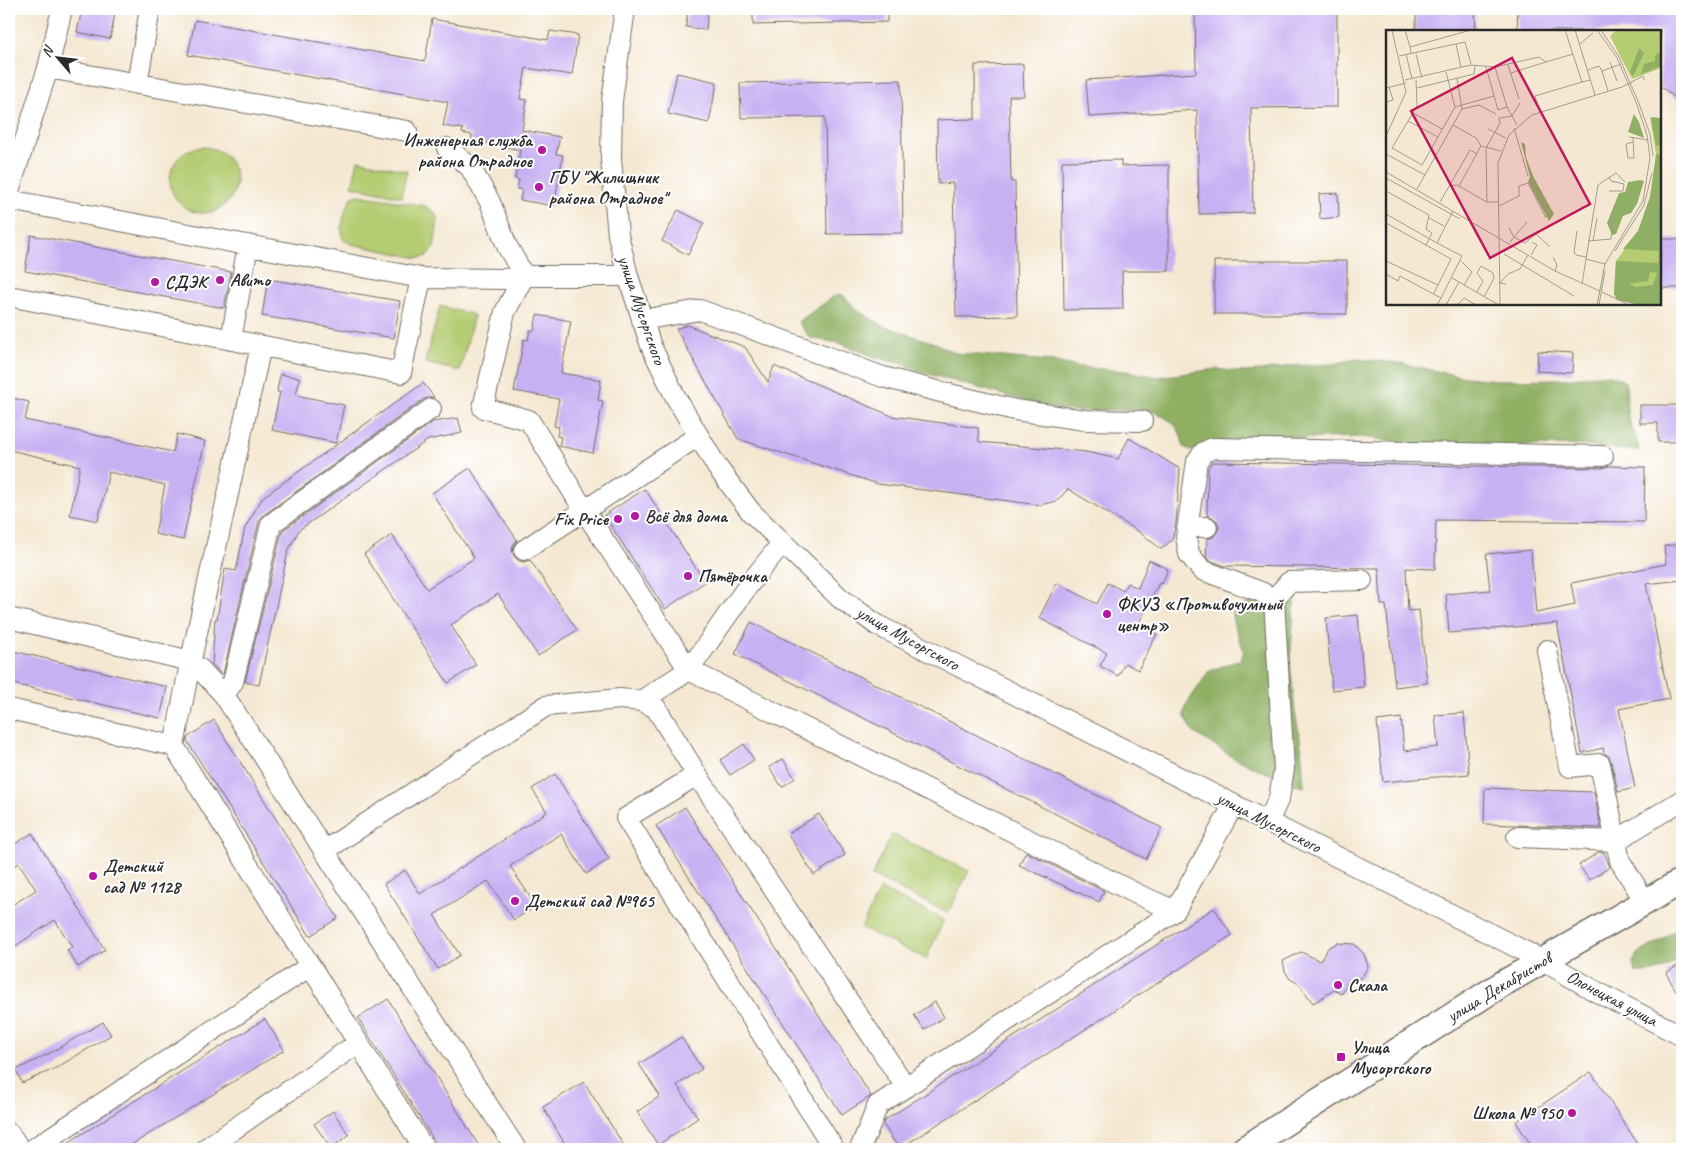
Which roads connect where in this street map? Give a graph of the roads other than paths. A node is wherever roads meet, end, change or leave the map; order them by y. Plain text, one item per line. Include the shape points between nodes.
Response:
1 (62, 9) edge
2 (150, 9) edge
3 (625, 9) edge
4 (48, 68) junction
5 (137, 84) junction
6 (407, 131) dead end
7 (446, 148) dead end
8 (9, 191) edge
9 (9, 200) edge
10 (248, 245) junction
11 (524, 276) junction
12 (628, 276) junction
13 (421, 278) junction
14 (9, 296) edge
15 (642, 320) junction
16 (231, 340) junction
17 (261, 346) junction
18 (432, 409) dead end
19 (1142, 421) dead end
20 (698, 436) junction
21 (1603, 456) dead end
22 (584, 510) junction
23 (782, 543) junction
24 (524, 550) dead end
25 (1362, 580) dead end
26 (1274, 600) junction
27 (9, 618) edge
28 (1547, 650) dead end
29 (190, 664) junction
30 (689, 670) junction
31 (224, 695) junction
32 (641, 701) junction
33 (9, 709) edge
34 (174, 746) junction
35 (697, 775) junction
36 (1682, 800) edge
37 (1234, 804) junction
38 (1268, 822) junction
39 (1517, 837) dead end
40 (1616, 841) junction
41 (324, 851) junction
42 (1682, 881) edge
43 (1646, 903) junction
44 (1175, 911) junction
45 (1542, 960) junction
46 (310, 966) junction
47 (1682, 1036) edge
48 (358, 1043) junction
49 (906, 1087) junction
50 (9, 1133) edge
51 (20, 1149) edge
52 (33, 1149) edge
53 (205, 1149) edge
54 (424, 1149) edge
55 (516, 1149) edge
56 (834, 1149) edge
57 (860, 1149) edge
58 (1244, 1149) edge

1 - 4 street
2 - 5 street
3 - 12 street, улица Мусоргского via 612,101 610,159 618,235
4 - 5 street
4 - 8 street
5 - 6 street
7 - 11 street via 470,167
9 - 10 street
10 - 13 street
10 - 16 street
11 - 12 street
11 - 13 street via 505,279
11 - 22 street via 506,312 483,408 529,420
12 - 15 street, улица Мусоргского
13 - 17 street via 401,373
14 - 16 street
15 - 19 street via 700,310 884,377 937,391 1015,410 1085,420
15 - 20 street, улица Мусоргского via 654,354
16 - 17 street
17 - 29 street
18 - 31 street via 271,524 234,682
20 - 22 street
20 - 23 street, улица Мусоргского via 751,512
21 - 26 street via 1213,448 1204,452 1197,461 1197,527 1186,537 1190,554 1202,570 1262,592
22 - 24 street
22 - 30 street
23 - 30 street
23 - 37 street, улица Мусоргского via 840,598 877,625
25 - 26 street via 1289,582
26 - 38 street via 1284,769 1279,798
27 - 29 street via 182,659
28 - 40 street via 1570,767 1600,764
29 - 31 street via 200,669
29 - 34 street
30 - 32 street
30 - 44 street
31 - 41 street
32 - 35 street via 656,708
32 - 41 street via 620,699 546,706
33 - 34 street
34 - 46 street
35 - 49 street
35 - 56 street via 626,818
36 - 40 street
37 - 38 street, улица Мусоргского
37 - 44 street
38 - 45 street, улица Мусоргского
39 - 40 street
40 - 43 street via 1620,860
41 - 55 street
42 - 43 main road, улица Декабристов
43 - 45 main road, улица Декабристов
44 - 49 street
45 - 47 street, Олонецкая улица via 1595,992
45 - 58 main road, улица Декабристов
46 - 48 street
46 - 52 street
48 - 53 street
48 - 54 street
49 - 57 street via 878,1105
50 - 51 street

